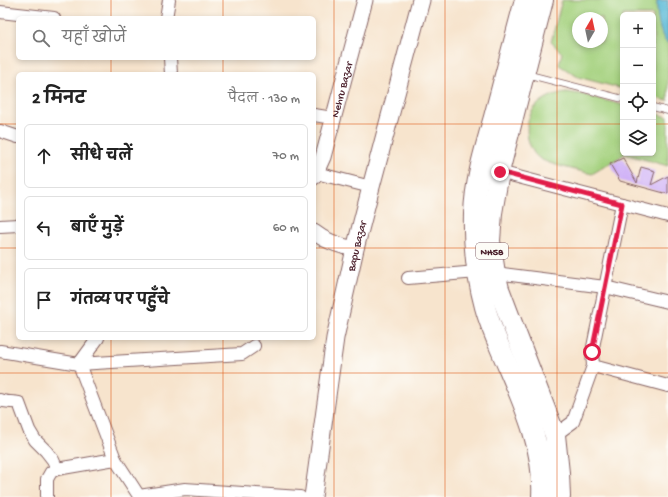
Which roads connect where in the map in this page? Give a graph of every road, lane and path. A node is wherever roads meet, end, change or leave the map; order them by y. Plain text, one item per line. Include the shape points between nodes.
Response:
1 (169, 0) edge
2 (365, 0) edge
3 (421, 0) edge
4 (525, 0) edge
5 (543, 0) edge
6 (0, 12) edge
7 (36, 16) edge
8 (166, 16) edge
9 (170, 60) edge
10 (171, 72) edge
11 (524, 73) junction
12 (620, 98) edge
13 (656, 108) edge
14 (668, 111) edge
15 (316, 115) edge
16 (333, 118) junction
17 (0, 132) edge
18 (16, 136) edge
19 (500, 172) junction
20 (316, 173) edge
21 (316, 175) edge
22 (371, 187) junction
23 (622, 204) junction
24 (668, 216) edge
25 (16, 225) edge
26 (0, 226) edge
27 (316, 234) edge
28 (355, 249) junction
29 (486, 273) junction
30 (408, 278) dead end
31 (605, 287) junction
32 (668, 302) edge
33 (97, 340) edge
34 (254, 346) dead end
35 (0, 351) edge
36 (79, 364) junction
37 (593, 366) junction
38 (668, 386) edge
39 (0, 400) edge
40 (555, 435) junction
41 (115, 459) junction
42 (57, 468) junction
43 (46, 497) edge
44 (300, 497) edge
45 (312, 497) edge
46 (542, 497) edge
47 (560, 497) edge

1 - 8 street
2 - 16 street, Nehru Bazar
3 - 22 main road, Bapu Bazar
4 - 29 highway, NH58 via 478,180 474,250
5 - 11 highway, NH58
6 - 7 street
9 - 10 street
11 - 12 lane
11 - 19 highway, NH58
13 - 14 lane
15 - 16 street
16 - 20 street, Nehru Bazar via 323,157
17 - 18 street
19 - 23 street
19 - 29 highway, NH58 via 490,226
21 - 22 street
22 - 28 main road, Bapu Bazar
23 - 24 street
23 - 31 street
25 - 26 street
27 - 28 street via 328,242
28 - 45 main road, Bapu Bazar via 335,338
29 - 30 street
29 - 31 street
29 - 40 highway, NH58 via 510,318
29 - 46 highway, NH58 via 485,309 533,434 541,471
31 - 32 street
31 - 37 street via 592,352
33 - 36 street
34 - 36 street via 242,354
35 - 36 street
36 - 41 street
37 - 38 street
37 - 40 street via 572,422
39 - 42 street via 19,403 29,430
40 - 47 highway, NH58
41 - 42 street
41 - 44 street via 139,496 185,488
42 - 43 street via 47,479

